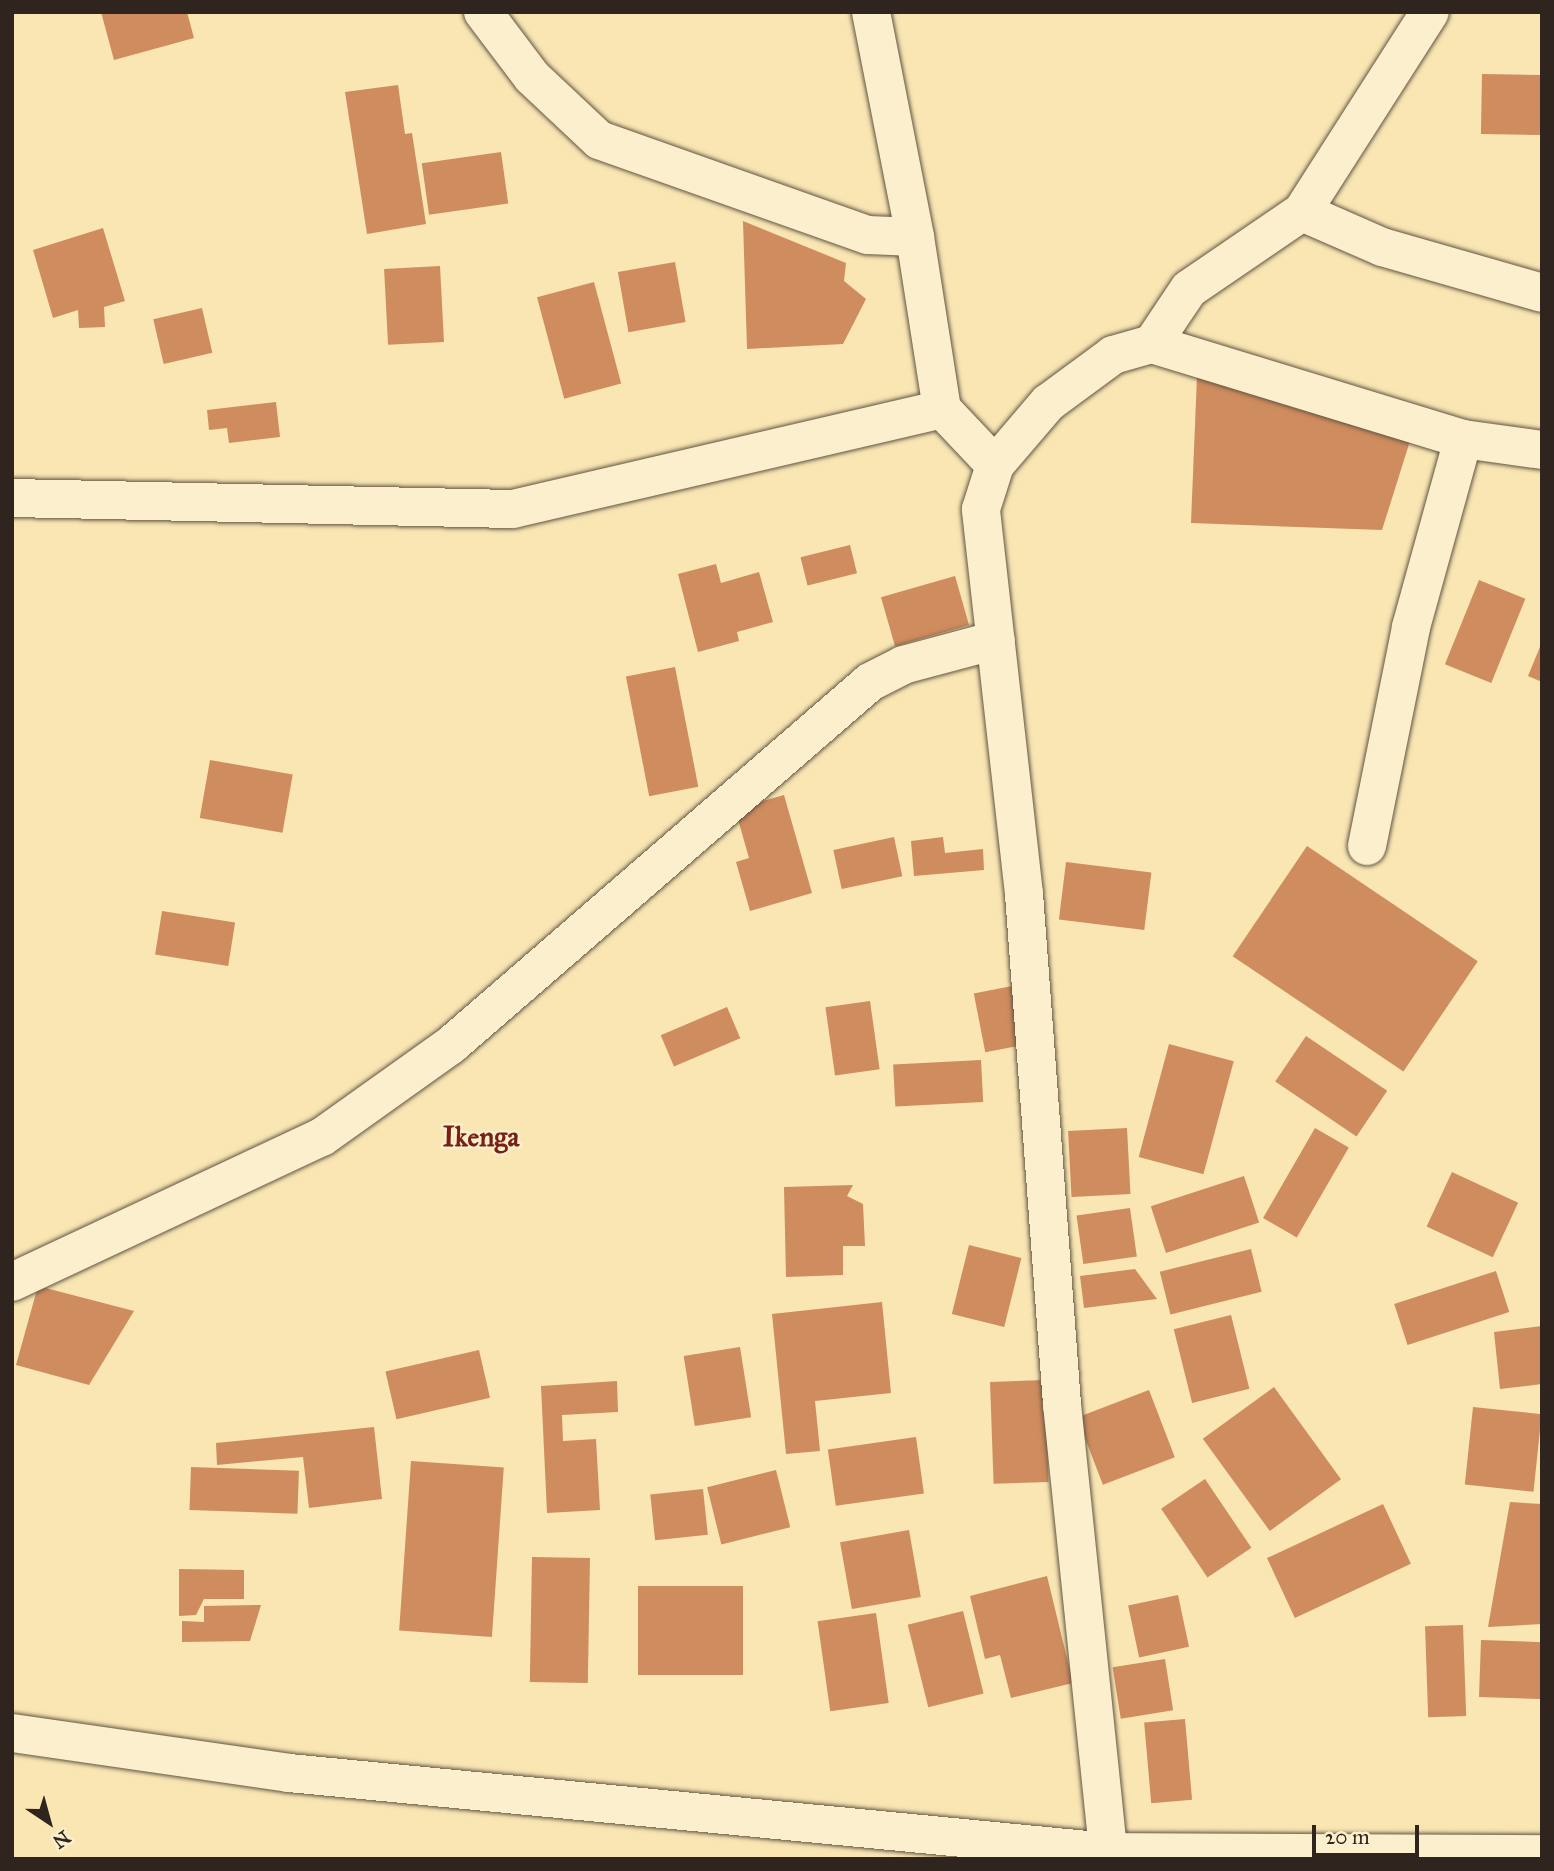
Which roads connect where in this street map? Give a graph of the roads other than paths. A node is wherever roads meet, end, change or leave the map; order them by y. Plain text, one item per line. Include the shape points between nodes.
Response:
1 (483, 12) edge
2 (872, 12) edge
3 (1430, 12) edge
4 (1302, 212) junction
5 (915, 237) junction
6 (1542, 293) edge
7 (1152, 344) junction
8 (942, 409) junction
9 (1463, 439) junction
10 (1542, 450) edge
11 (995, 465) junction
12 (12, 498) edge
13 (996, 640) junction
14 (1367, 846) dead end
15 (12, 1282) edge
16 (12, 1733) edge
17 (1542, 1854) edge
18 (1108, 1855) edge

1 - 5 street via 532,77 598,140 868,235
2 - 5 street
3 - 4 street
4 - 6 street via 1382,247
4 - 7 street via 1189,289
5 - 8 street
7 - 9 street
7 - 11 street via 1113,355 1048,403
8 - 11 street
8 - 12 street via 513,509
9 - 10 street
9 - 14 street via 1411,627
11 - 13 street via 981,509
13 - 15 street via 903,666 870,682 451,1045 322,1137
13 - 18 street via 1024,894 1063,1418
16 - 18 street via 289,1773
17 - 18 street

